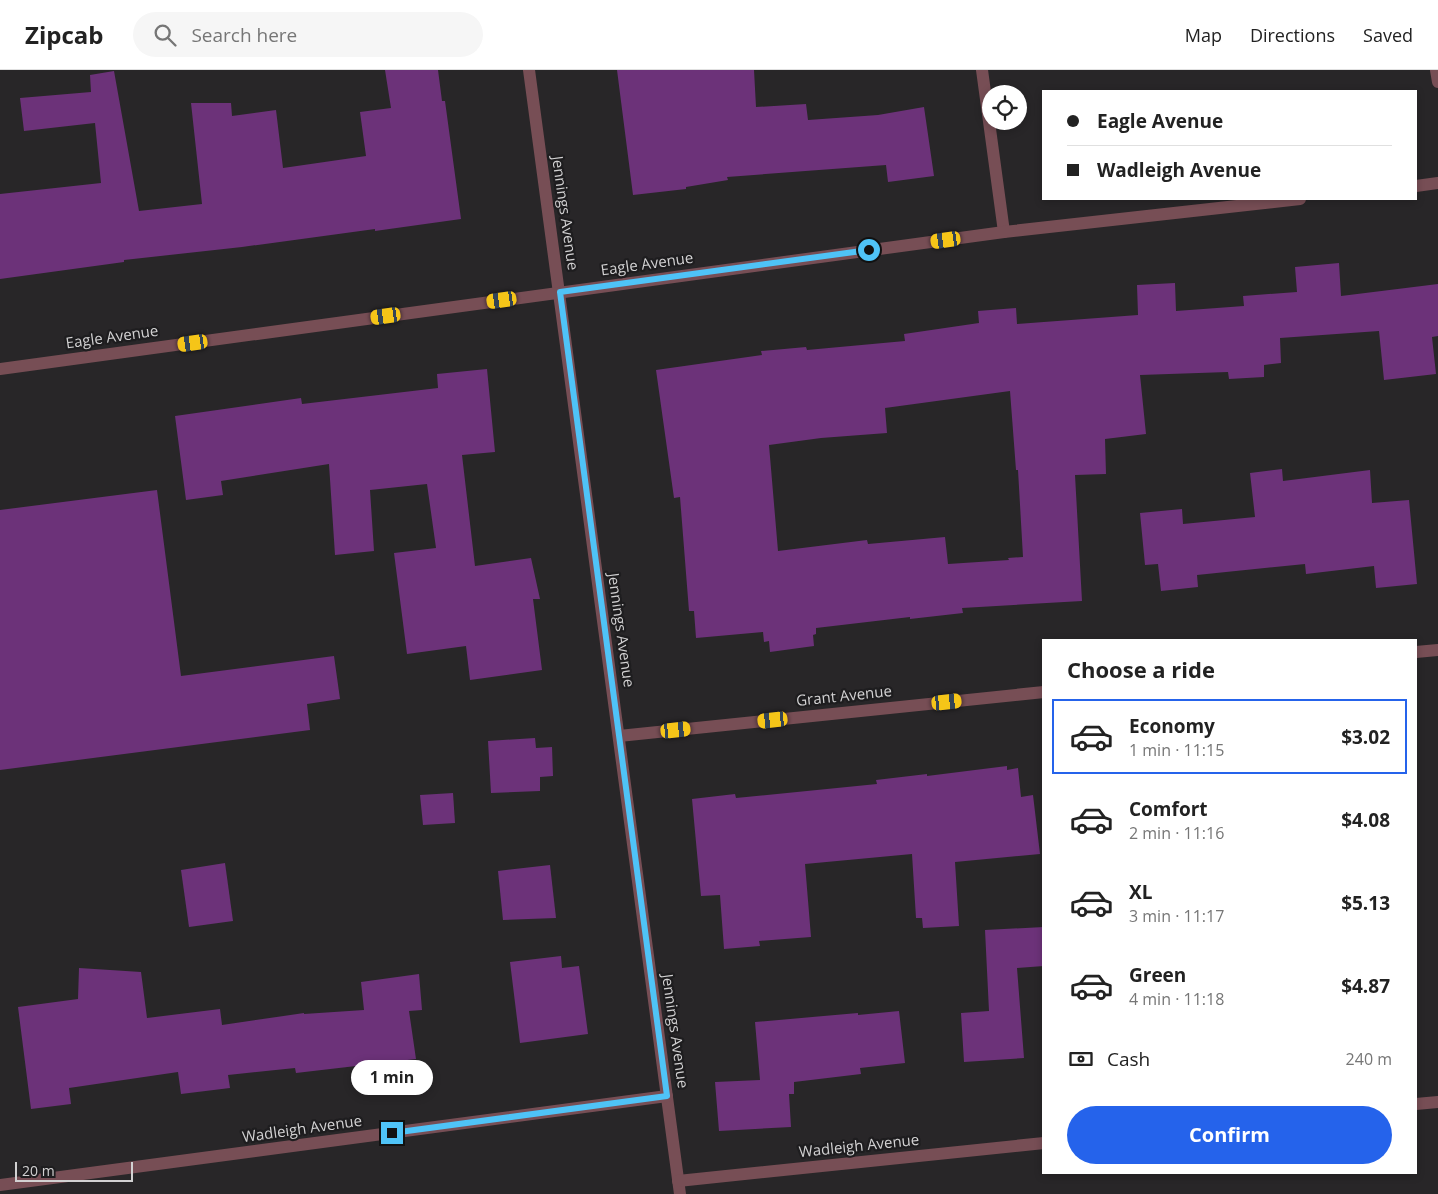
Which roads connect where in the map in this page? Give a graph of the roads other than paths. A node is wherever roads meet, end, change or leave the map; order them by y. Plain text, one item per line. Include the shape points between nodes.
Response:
1 (529, 70) edge
2 (982, 70) edge
3 (1436, 70) edge
4 (1438, 82) edge
5 (1438, 183) edge
6 (1417, 186) edge
7 (1291, 200) edge
8 (1004, 232) junction
9 (560, 292) junction
10 (0, 369) edge
11 (1438, 650) edge
12 (1417, 652) edge
13 (1042, 692) edge
14 (618, 736) junction
15 (667, 1096) junction
16 (1438, 1102) edge
17 (1417, 1104) edge
18 (1042, 1143) edge
19 (678, 1181) junction
20 (0, 1185) edge
21 (680, 1194) edge

1 - 9 street, Jennings Avenue
2 - 8 street
3 - 4 street
5 - 6 street
7 - 8 street, Eagle Avenue
8 - 9 street, Eagle Avenue
9 - 10 street, Eagle Avenue
9 - 14 street, Jennings Avenue
11 - 12 street
13 - 14 street, Grant Avenue
14 - 15 street, Jennings Avenue
15 - 19 street, Jennings Avenue
15 - 20 street, Wadleigh Avenue
16 - 17 street
18 - 19 street, Wadleigh Avenue
19 - 21 street, Jennings Avenue

